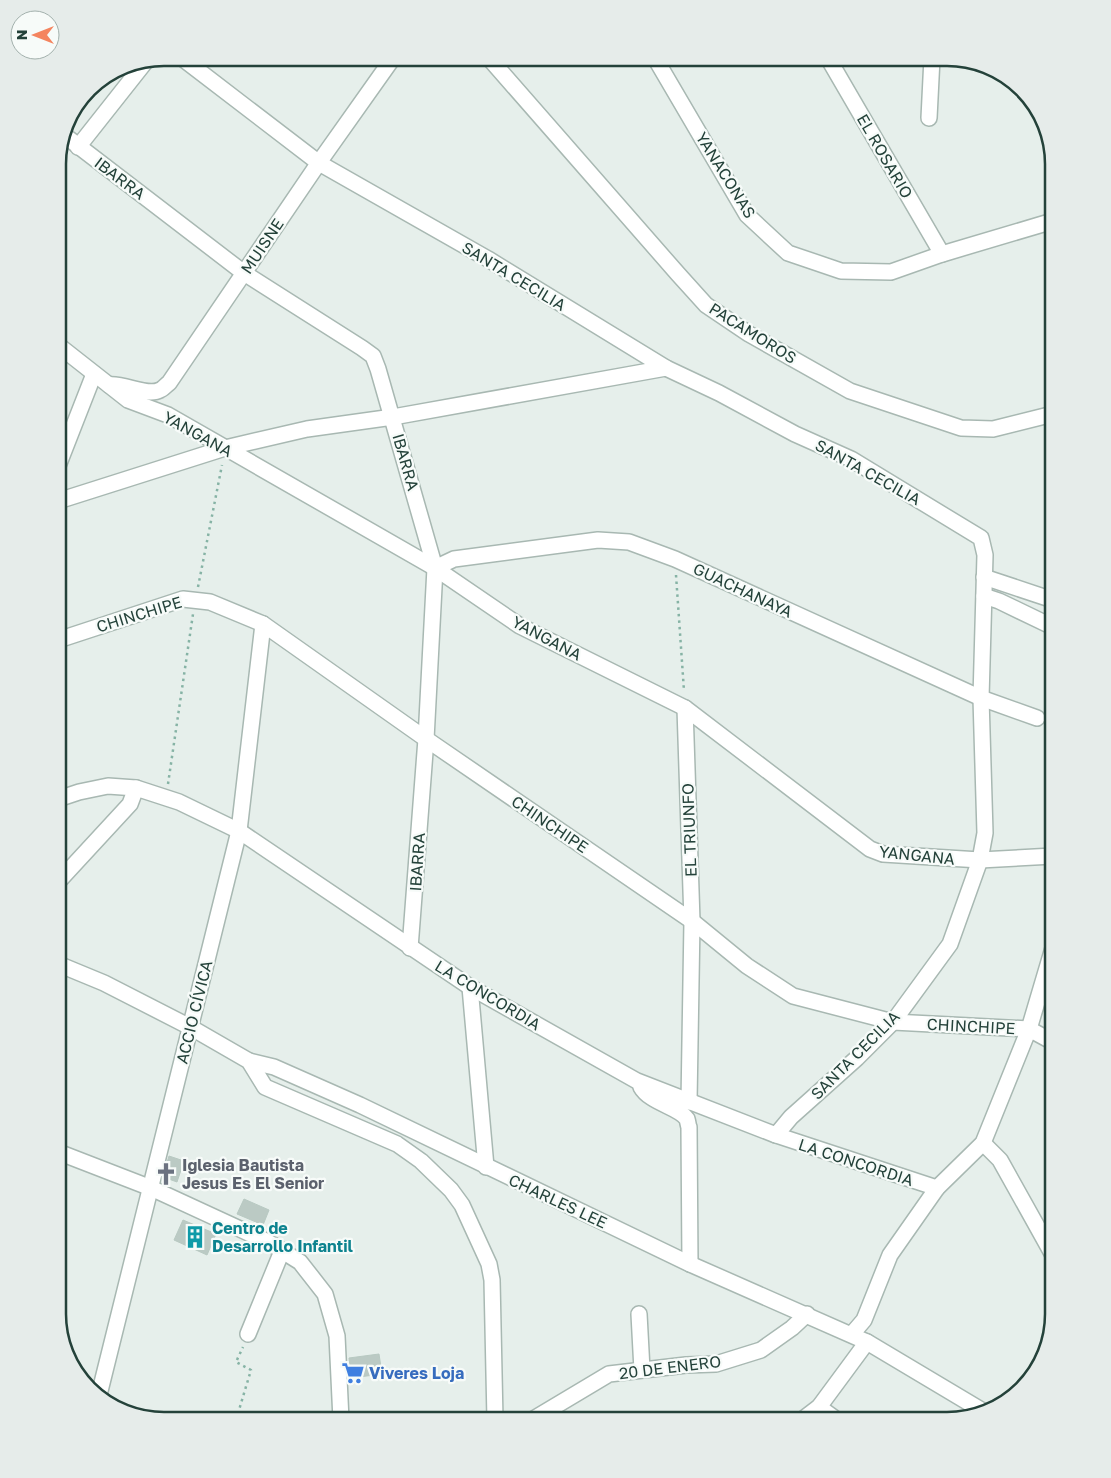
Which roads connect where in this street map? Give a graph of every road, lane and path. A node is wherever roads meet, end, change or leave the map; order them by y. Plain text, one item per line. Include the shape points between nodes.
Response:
1 (192, 66) edge
2 (387, 66) edge
3 (496, 66) edge
4 (660, 66) edge
5 (833, 66) edge
6 (932, 66) edge
7 (139, 70) edge
8 (929, 118) dead end
9 (70, 140) edge
10 (78, 147) junction
11 (318, 163) junction
12 (1045, 224) edge
13 (942, 254) junction
14 (244, 273) junction
15 (66, 351) edge
16 (666, 368) junction
17 (94, 374) junction
18 (109, 385) junction
19 (1045, 416) edge
20 (393, 417) junction
21 (66, 446) edge
22 (225, 448) junction
23 (66, 498) edge
24 (675, 558) junction
25 (435, 568) junction
26 (984, 577) junction
27 (984, 596) junction
28 (1045, 597) edge
29 (195, 599) junction
30 (1045, 623) edge
31 (263, 624) junction
32 (66, 637) edge
33 (982, 698) junction
34 (685, 708) junction
35 (1037, 718) dead end
36 (426, 739) junction
37 (136, 788) junction
38 (66, 796) edge
39 (167, 798) junction
40 (239, 831) junction
41 (1045, 856) edge
42 (980, 860) junction
43 (66, 873) edge
44 (692, 921) junction
45 (410, 948) junction
46 (66, 967) edge
47 (1045, 979) edge
48 (470, 987) junction
49 (893, 1022) junction
50 (190, 1027) junction
51 (1030, 1030) junction
52 (1045, 1038) edge
53 (248, 1061) junction
54 (637, 1081) junction
55 (689, 1102) junction
56 (776, 1136) junction
57 (983, 1143) junction
58 (66, 1155) edge
59 (486, 1167) junction
60 (151, 1188) junction
61 (937, 1188) junction
62 (1045, 1239) edge
63 (282, 1251) junction
64 (690, 1264) junction
65 (639, 1314) dead end
66 (807, 1314) junction
67 (248, 1334) joint
68 (852, 1334) junction
69 (867, 1342) junction
70 (642, 1370) junction
71 (101, 1388) edge
72 (819, 1406) junction
73 (976, 1407) edge
74 (238, 1412) edge
75 (341, 1412) edge
76 (495, 1412) edge
77 (546, 1412) edge
78 (812, 1412) edge
79 (827, 1412) edge

1 - 11 street, SANTA CECILIA
2 - 11 street, MUISNE
3 - 19 street, PACAMOROS via 706,305 749,334 850,391 961,428 993,429
4 - 13 street, YANACONAS via 747,215 788,253 841,271 891,272
5 - 13 street, EL ROSARIO
6 - 8 street
7 - 10 street
9 - 10 street, IBARRA
10 - 14 street, IBARRA
11 - 14 street, MUISNE
11 - 16 street, SANTA CECILIA via 488,259
12 - 13 street, YANACONAS
14 - 18 street, MUISNE via 169,382 159,391
14 - 20 street, IBARRA via 372,356
15 - 17 street, YANGANA
16 - 20 street
16 - 26 street, SANTA CECILIA via 851,459 982,538
17 - 18 street, YANGANA
17 - 21 street
18 - 22 street, YANGANA via 128,400 168,415
20 - 22 street via 307,429
20 - 25 street, IBARRA
22 - 23 street
22 - 25 street, YANGANA
22 - 29 path
24 - 25 street, GUACHANAYA via 629,542 598,540 454,559
24 - 33 street, GUACHANAYA
24 - 34 path
25 - 34 street, YANGANA via 520,626
25 - 36 street, IBARRA
26 - 27 street, SANTA CECILIA
26 - 28 street
27 - 30 street
27 - 33 street, SANTA CECILIA
29 - 31 street, CHINCHIPE
29 - 32 street, CHINCHIPE via 183,599
29 - 39 path
31 - 36 street, CHINCHIPE
31 - 40 street, ACCIO CÍVICA
33 - 35 street, GUACHANAYA
33 - 42 street, SANTA CECILIA via 985,833
34 - 42 street, YANGANA via 870,849 883,854
34 - 44 street, EL TRIUNFO
36 - 44 street, CHINCHIPE
36 - 45 street, IBARRA
37 - 38 street, LA CONCORDIA via 108,786
37 - 39 street, LA CONCORDIA
37 - 43 street via 130,804
39 - 40 street, LA CONCORDIA
40 - 45 street, LA CONCORDIA
40 - 50 street, ACCIO CÍVICA
41 - 42 street, YANGANA
42 - 49 street, SANTA CECILIA via 950,944
44 - 49 street, CHINCHIPE via 747,966 793,996
44 - 55 street, EL TRIUNFO
45 - 48 street, LA CONCORDIA
46 - 50 street
47 - 51 street
48 - 54 street, LA CONCORDIA
48 - 59 street
49 - 51 street, CHINCHIPE
49 - 56 street, SANTA CECILIA via 791,1117
50 - 53 street
50 - 60 street, ACCIO CÍVICA
51 - 52 street, CHINCHIPE
51 - 57 street
53 - 59 street, CHARLES LEE via 274,1067 360,1105
53 - 76 street via 265,1087 397,1144 439,1177 462,1205 489,1264 492,1280
54 - 55 street, LA CONCORDIA
54 - 64 street via 648,1095 687,1120
55 - 56 street, LA CONCORDIA
56 - 61 street, LA CONCORDIA
57 - 61 street
57 - 62 street via 1000,1160
58 - 60 street
59 - 64 street, CHARLES LEE
60 - 63 street
60 - 71 street, ACCIO CÍVICA
61 - 68 street via 890,1255 864,1320
63 - 67 street
63 - 75 street via 300,1262 326,1294 336,1336
64 - 66 street, CHARLES LEE
65 - 70 street
66 - 68 street, CHARLES LEE
66 - 70 street, 20 DE ENERO via 761,1350 716,1364
67 - 74 path via 236,1362 251,1370
68 - 69 street, CHARLES LEE
69 - 72 street
69 - 73 street, CHARLES LEE
70 - 77 street, 20 DE ENERO via 610,1374
72 - 78 street
72 - 79 street

